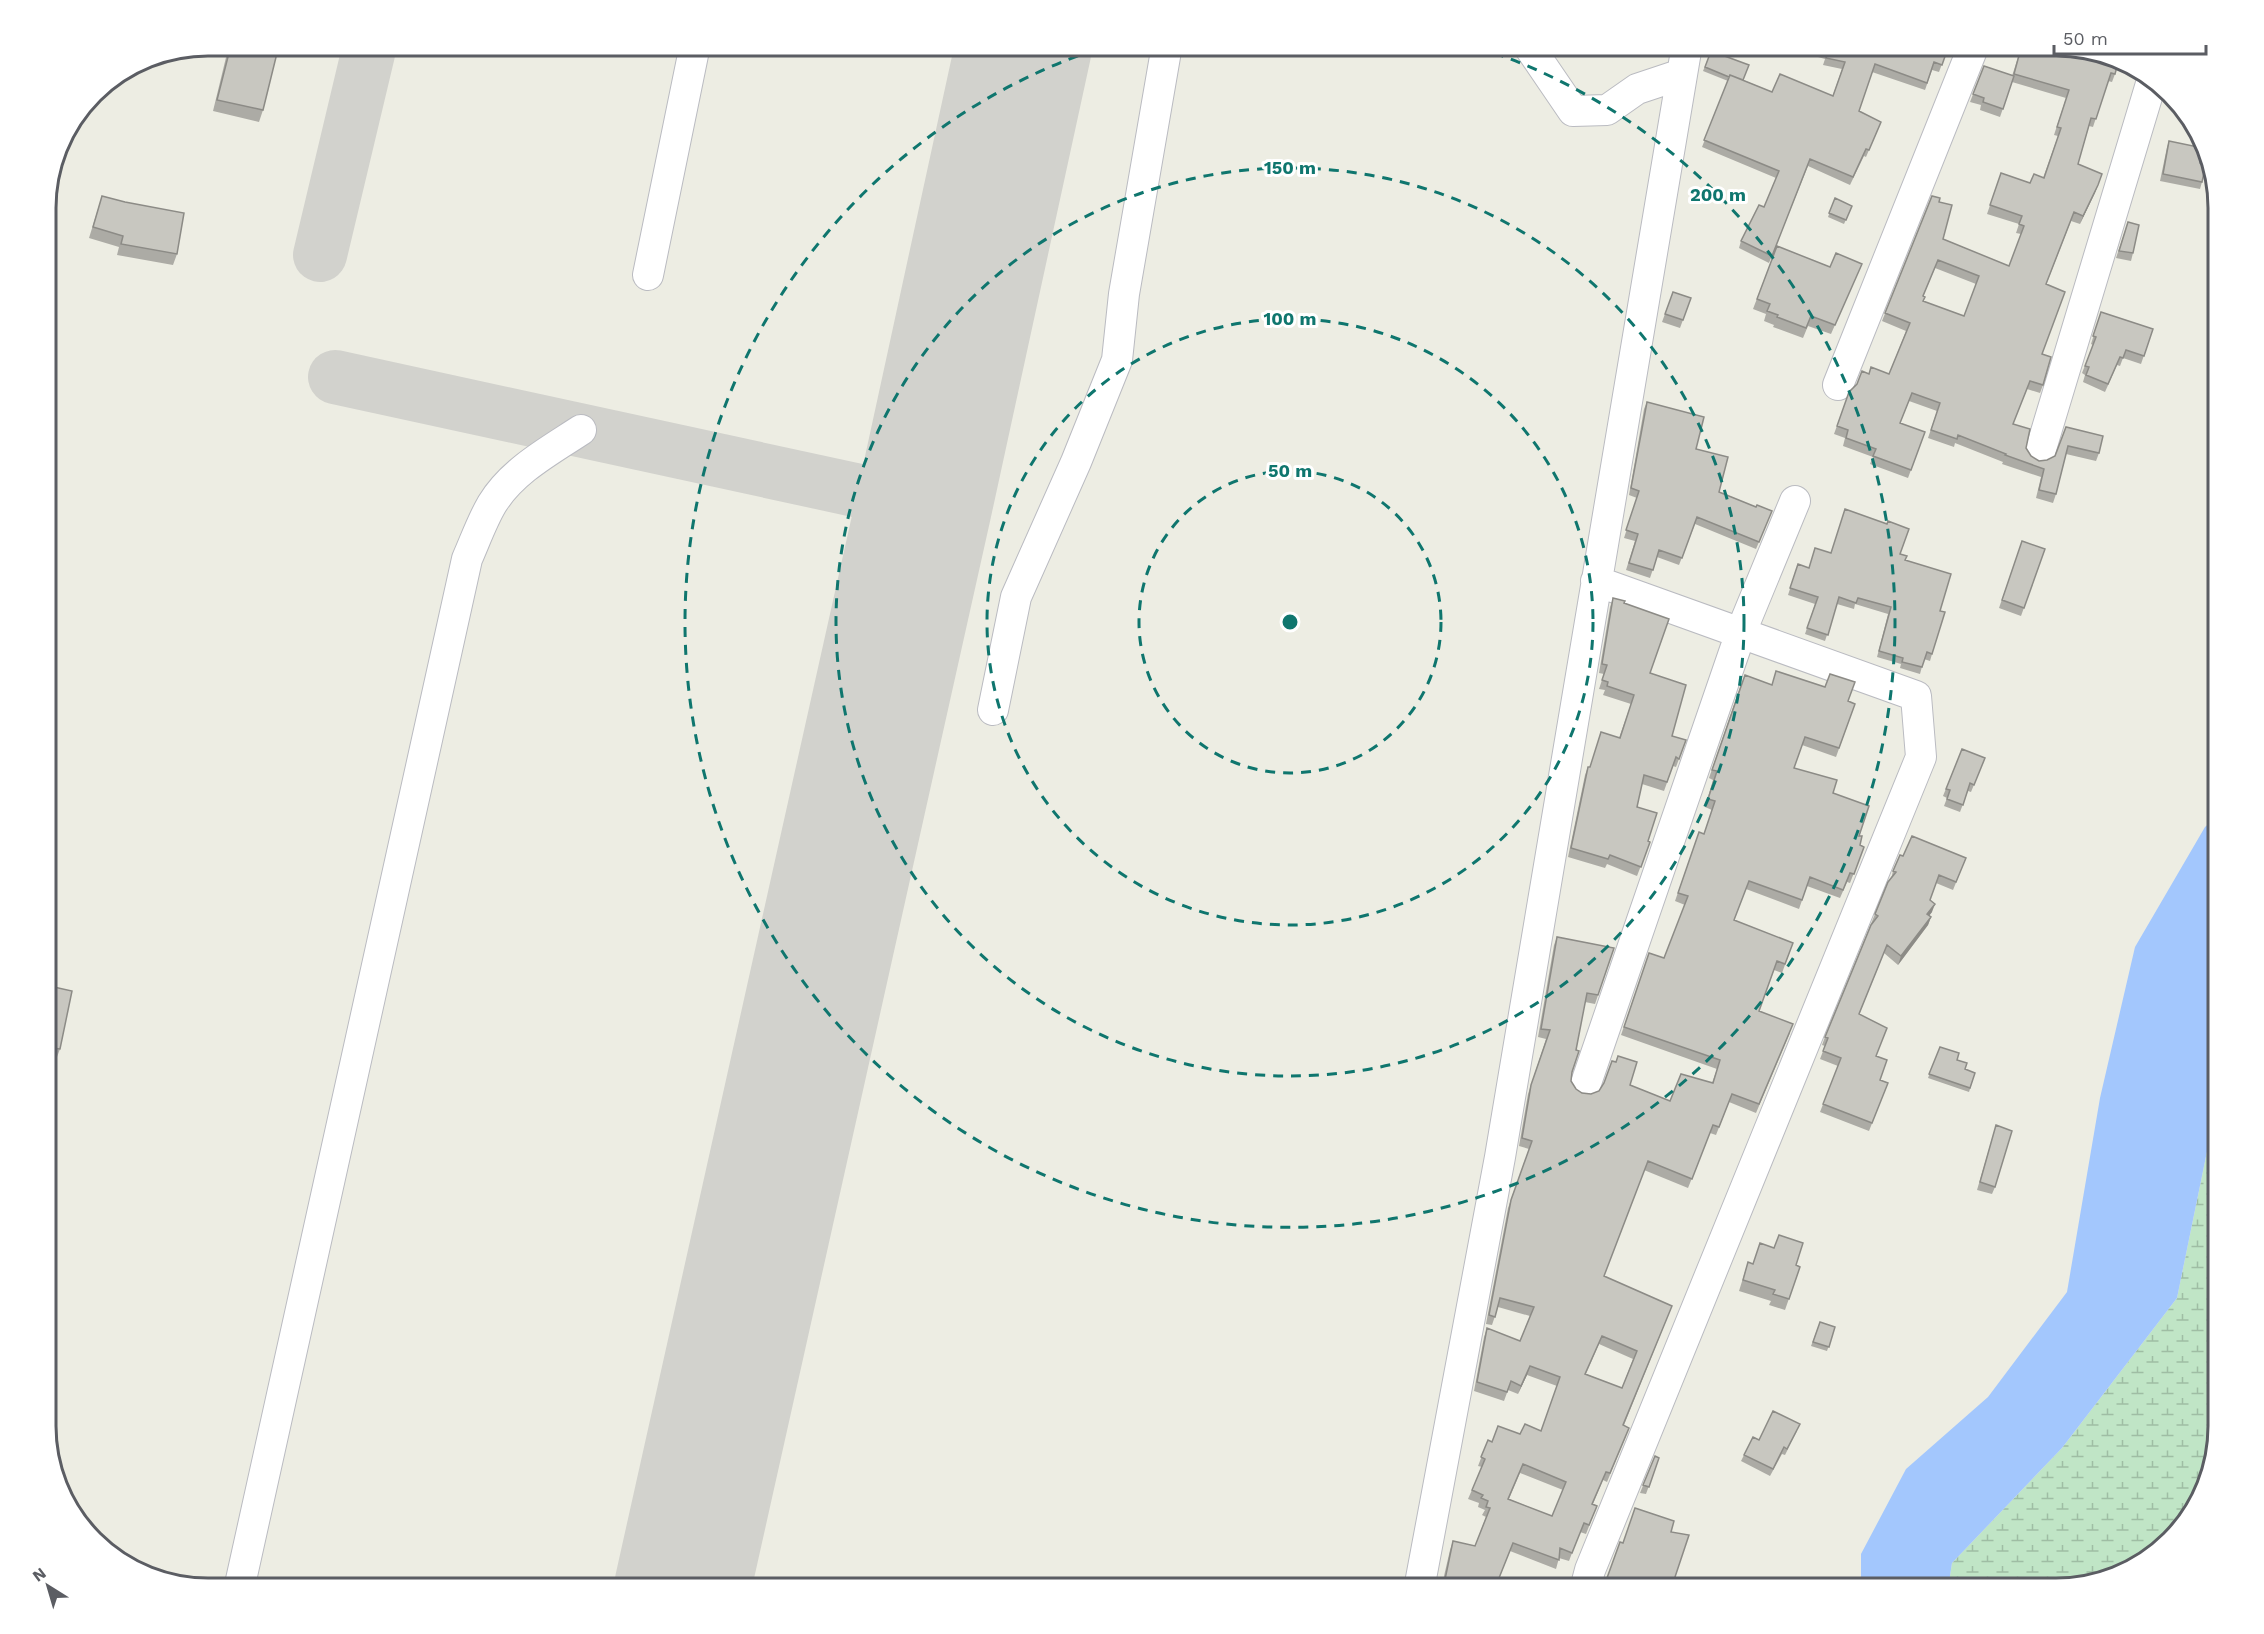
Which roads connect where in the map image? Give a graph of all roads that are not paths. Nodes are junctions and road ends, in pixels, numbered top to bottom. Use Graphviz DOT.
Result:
graph roads {
  1 [pos="693,56"];
  2 [pos="1165,56"];
  3 [pos="1536,56"];
  4 [pos="1970,56"];
  5 [pos="1685,59"];
  6 [pos="2150,88"];
  7 [pos="648,275"];
  8 [pos="1838,385"];
  9 [pos="580,430"];
  10 [pos="2040,452"];
  11 [pos="1795,501"];
  12 [pos="1596,581"];
  13 [pos="1740,632"];
  14 [pos="993,710"];
  15 [pos="1585,1086"];
  16 [pos="241,1578"];
  17 [pos="1421,1578"];
  18 [pos="1588,1578"];
  1 -- 7 [label="street"];
  2 -- 14 [label="street"];
  3 -- 5 [label="street"];
  4 -- 8 [label="street"];
  5 -- 12 [label="street"];
  6 -- 10 [label="street"];
  9 -- 16 [label="street"];
  11 -- 13 [label="street"];
  12 -- 13 [label="street"];
  12 -- 17 [label="street"];
  13 -- 15 [label="street"];
  13 -- 18 [label="street"];
}
